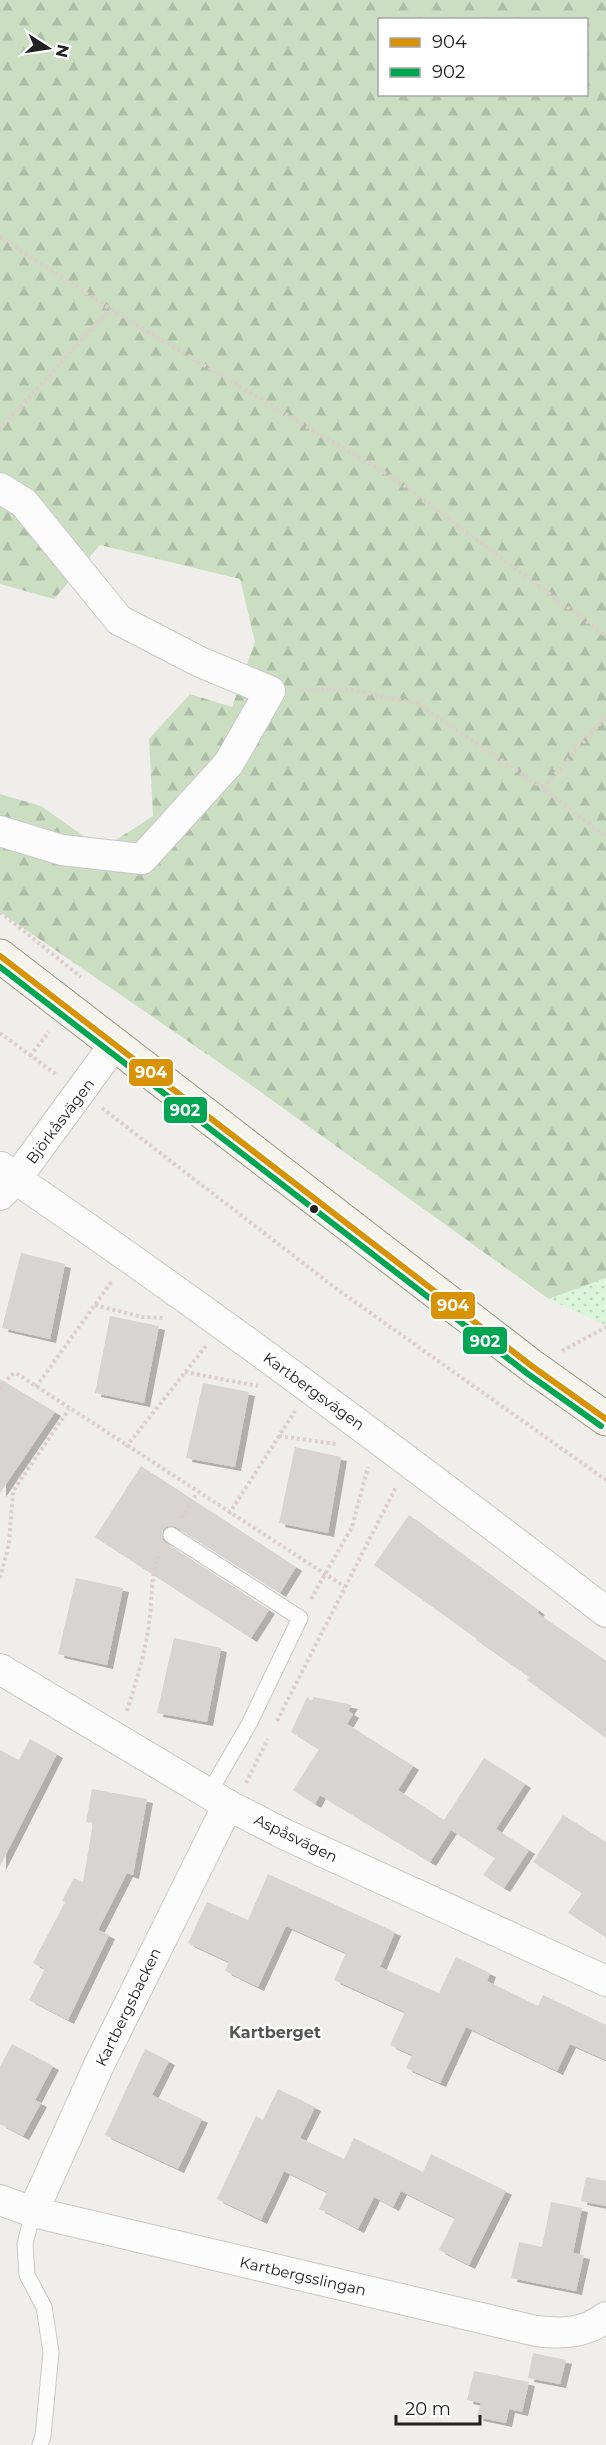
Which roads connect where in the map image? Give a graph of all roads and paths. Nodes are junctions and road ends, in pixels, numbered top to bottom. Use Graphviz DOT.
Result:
graph roads {
  1 [pos="0,237"];
  2 [pos="110,309"];
  3 [pos="0,429"];
  4 [pos="0,488"];
  5 [pos="606,636"];
  6 [pos="270,691"];
  7 [pos="606,717"];
  8 [pos="543,788"];
  9 [pos="0,831"];
  10 [pos="606,837"];
  11 [pos="0,956"];
  12 [pos="0,1033"];
  13 [pos="114,1045"];
  14 [pos="82,1093"];
  15 [pos="5,1180"];
  16 [pos="130,1256"];
  17 [pos="186,1297"];
  18 [pos="94,1305"];
  19 [pos="226,1326"];
  20 [pos="606,1327"];
  21 [pos="280,1366"];
  22 [pos="533,1367"];
  23 [pos="185,1372"];
  24 [pos="36,1387"];
  25 [pos="310,1388"];
  26 [pos="0,1389"];
  27 [pos="69,1409"];
  28 [pos="606,1419"];
  29 [pos="355,1420"];
  30 [pos="279,1436"];
  31 [pos="382,1440"];
  32 [pos="126,1447"];
  33 [pos="409,1461"];
  34 [pos="606,1480"];
  35 [pos="196,1493"];
  36 [pos="229,1514"];
  37 [pos="171,1535"];
  38 [pos="325,1574"];
  39 [pos="0,1578"];
  40 [pos="345,1587"];
  41 [pos="606,1612"];
  42 [pos="300,1618"];
  43 [pos="0,1669"];
  44 [pos="276,1724"];
  45 [pos="271,1734"];
  46 [pos="115,1737"];
  47 [pos="223,1802"];
  48 [pos="606,1981"];
  49 [pos="0,2200"];
  50 [pos="33,2212"];
  51 [pos="606,2317"];
  52 [pos="40,2445"];
  1 -- 2 [label="path"];
  2 -- 3 [label="path"];
  2 -- 5 [label="path"];
  4 -- 6 [label="street"];
  6 -- 8 [label="path"];
  6 -- 9 [label="street"];
  7 -- 8 [label="path"];
  8 -- 10 [label="path"];
  11 -- 13 [label="main road"];
  12 -- 14 [label="path"];
  13 -- 14 [label="street, Björkåsvägen"];
  13 -- 22 [label="main road"];
  14 -- 15 [label="street, Björkåsvägen"];
  14 -- 34 [label="path"];
  15 -- 16 [label="street, Kartbergsvägen"];
  16 -- 17 [label="street, Kartbergsvägen"];
  16 -- 18 [label="path"];
  17 -- 18 [label="path"];
  17 -- 19 [label="street, Kartbergsvägen"];
  18 -- 24 [label="path"];
  19 -- 21 [label="street, Kartbergsvägen"];
  19 -- 23 [label="path"];
  20 -- 22 [label="path"];
  21 -- 23 [label="path"];
  21 -- 25 [label="street, Kartbergsvägen"];
  22 -- 28 [label="main road"];
  23 -- 32 [label="path"];
  24 -- 26 [label="path"];
  24 -- 27 [label="path"];
  25 -- 29 [label="street, Kartbergsvägen"];
  25 -- 30 [label="path"];
  27 -- 32 [label="path"];
  27 -- 39 [label="path"];
  29 -- 30 [label="path"];
  29 -- 31 [label="street, Kartbergsvägen"];
  30 -- 36 [label="path"];
  31 -- 33 [label="street, Kartbergsvägen"];
  31 -- 38 [label="path"];
  32 -- 35 [label="path"];
  33 -- 40 [label="path"];
  33 -- 41 [label="street, Kartbergsvägen"];
  35 -- 36 [label="path"];
  35 -- 37 [label="path"];
  36 -- 38 [label="path"];
  37 -- 42 [label="lane"];
  37 -- 46 [label="path"];
  38 -- 40 [label="path"];
  38 -- 42 [label="path"];
  40 -- 44 [label="path"];
  42 -- 47 [label="lane"];
  43 -- 46 [label="street, Aspåsvägen"];
  45 -- 47 [label="path"];
  46 -- 47 [label="street, Aspåsvägen"];
  47 -- 48 [label="street, Aspåsvägen"];
  47 -- 50 [label="street, Kartbergsbacken"];
  49 -- 50 [label="street, Kartbergsslingan"];
  50 -- 51 [label="street, Kartbergsslingan"];
  50 -- 52 [label="lane"];
}
